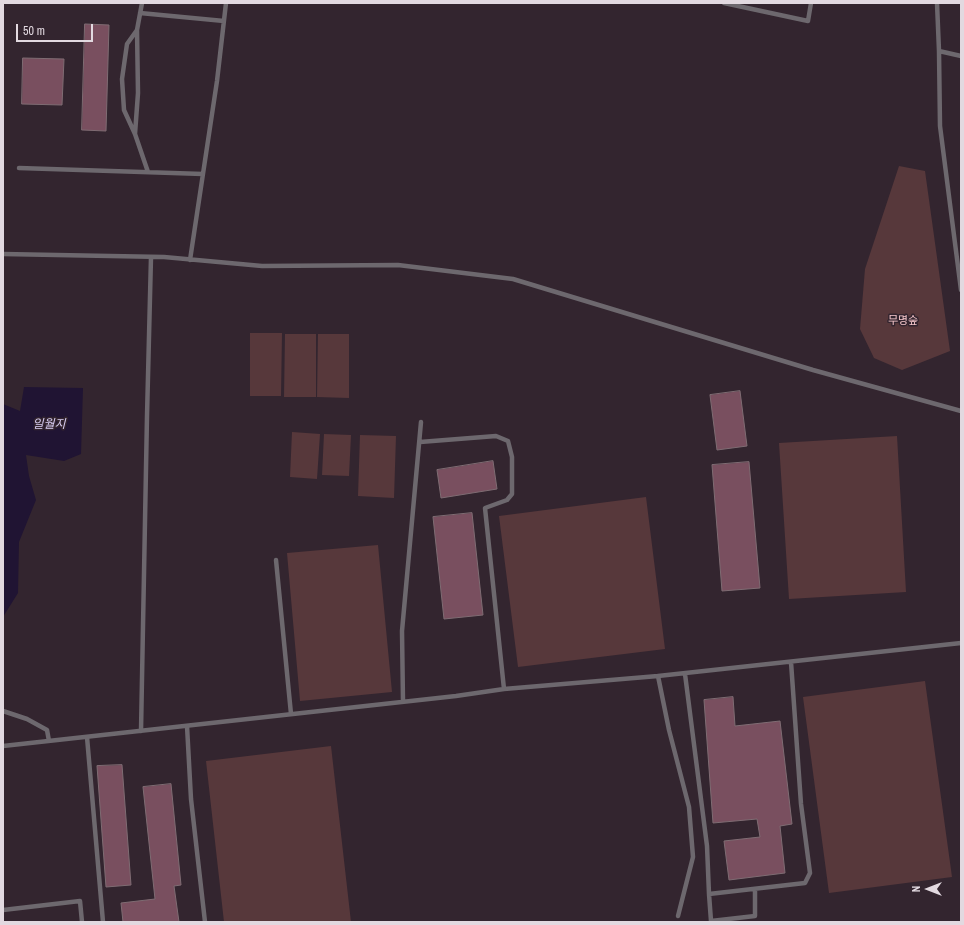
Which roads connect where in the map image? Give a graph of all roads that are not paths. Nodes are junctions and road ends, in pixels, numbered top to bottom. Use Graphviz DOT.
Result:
graph roads {
  1 [pos="142,3"];
  2 [pos="226,3"];
  3 [pos="724,3"];
  4 [pos="811,3"];
  5 [pos="937,3"];
  6 [pos="140,13"];
  7 [pos="224,21"];
  8 [pos="137,30"];
  9 [pos="939,51"];
  10 [pos="961,56"];
  11 [pos="135,134"];
  12 [pos="20,168"];
  13 [pos="148,172"];
  14 [pos="203,174"];
  15 [pos="3,254"];
  16 [pos="151,257"];
  17 [pos="190,260"];
  18 [pos="961,290"];
  19 [pos="961,410"];
  20 [pos="422,422"];
  21 [pos="420,442"];
  22 [pos="276,560"];
  23 [pos="961,643"];
  24 [pos="790,662"];
  25 [pos="685,674"];
  26 [pos="658,676"];
  27 [pos="504,689"];
  28 [pos="403,702"];
  29 [pos="3,710"];
  30 [pos="291,714"];
  31 [pos="186,726"];
  32 [pos="141,731"];
  33 [pos="86,737"];
  34 [pos="49,741"];
  35 [pos="3,746"];
  36 [pos="755,889"];
  37 [pos="709,894"];
  38 [pos="3,910"];
  39 [pos="678,916"];
  40 [pos="82,922"];
  41 [pos="103,922"];
  42 [pos="205,922"];
  1 -- 6 [label="lane"];
  2 -- 7 [label="lane"];
  3 -- 4 [label="lane"];
  5 -- 9 [label="lane"];
  6 -- 7 [label="lane"];
  6 -- 8 [label="lane"];
  7 -- 14 [label="lane"];
  8 -- 11 [label="lane"];
  8 -- 11 [label="lane"];
  9 -- 10 [label="lane"];
  9 -- 18 [label="lane"];
  11 -- 13 [label="lane"];
  12 -- 13 [label="lane"];
  13 -- 14 [label="lane"];
  14 -- 17 [label="lane"];
  15 -- 16 [label="lane"];
  16 -- 17 [label="lane"];
  16 -- 32 [label="lane"];
  17 -- 19 [label="lane"];
  20 -- 21 [label="lane"];
  21 -- 27 [label="lane"];
  21 -- 28 [label="lane"];
  22 -- 30 [label="lane"];
  23 -- 24 [label="lane"];
  24 -- 25 [label="lane"];
  24 -- 36 [label="lane"];
  25 -- 26 [label="lane"];
  25 -- 37 [label="lane"];
  26 -- 27 [label="lane"];
  26 -- 39 [label="lane"];
  27 -- 28 [label="lane"];
  28 -- 30 [label="lane"];
  29 -- 34 [label="lane"];
  30 -- 31 [label="lane"];
  31 -- 32 [label="lane"];
  31 -- 42 [label="lane"];
  32 -- 33 [label="lane"];
  33 -- 34 [label="lane"];
  33 -- 41 [label="lane"];
  34 -- 35 [label="lane"];
  36 -- 37 [label="lane"];
  36 -- 37 [label="lane"];
  38 -- 40 [label="lane"];
}
